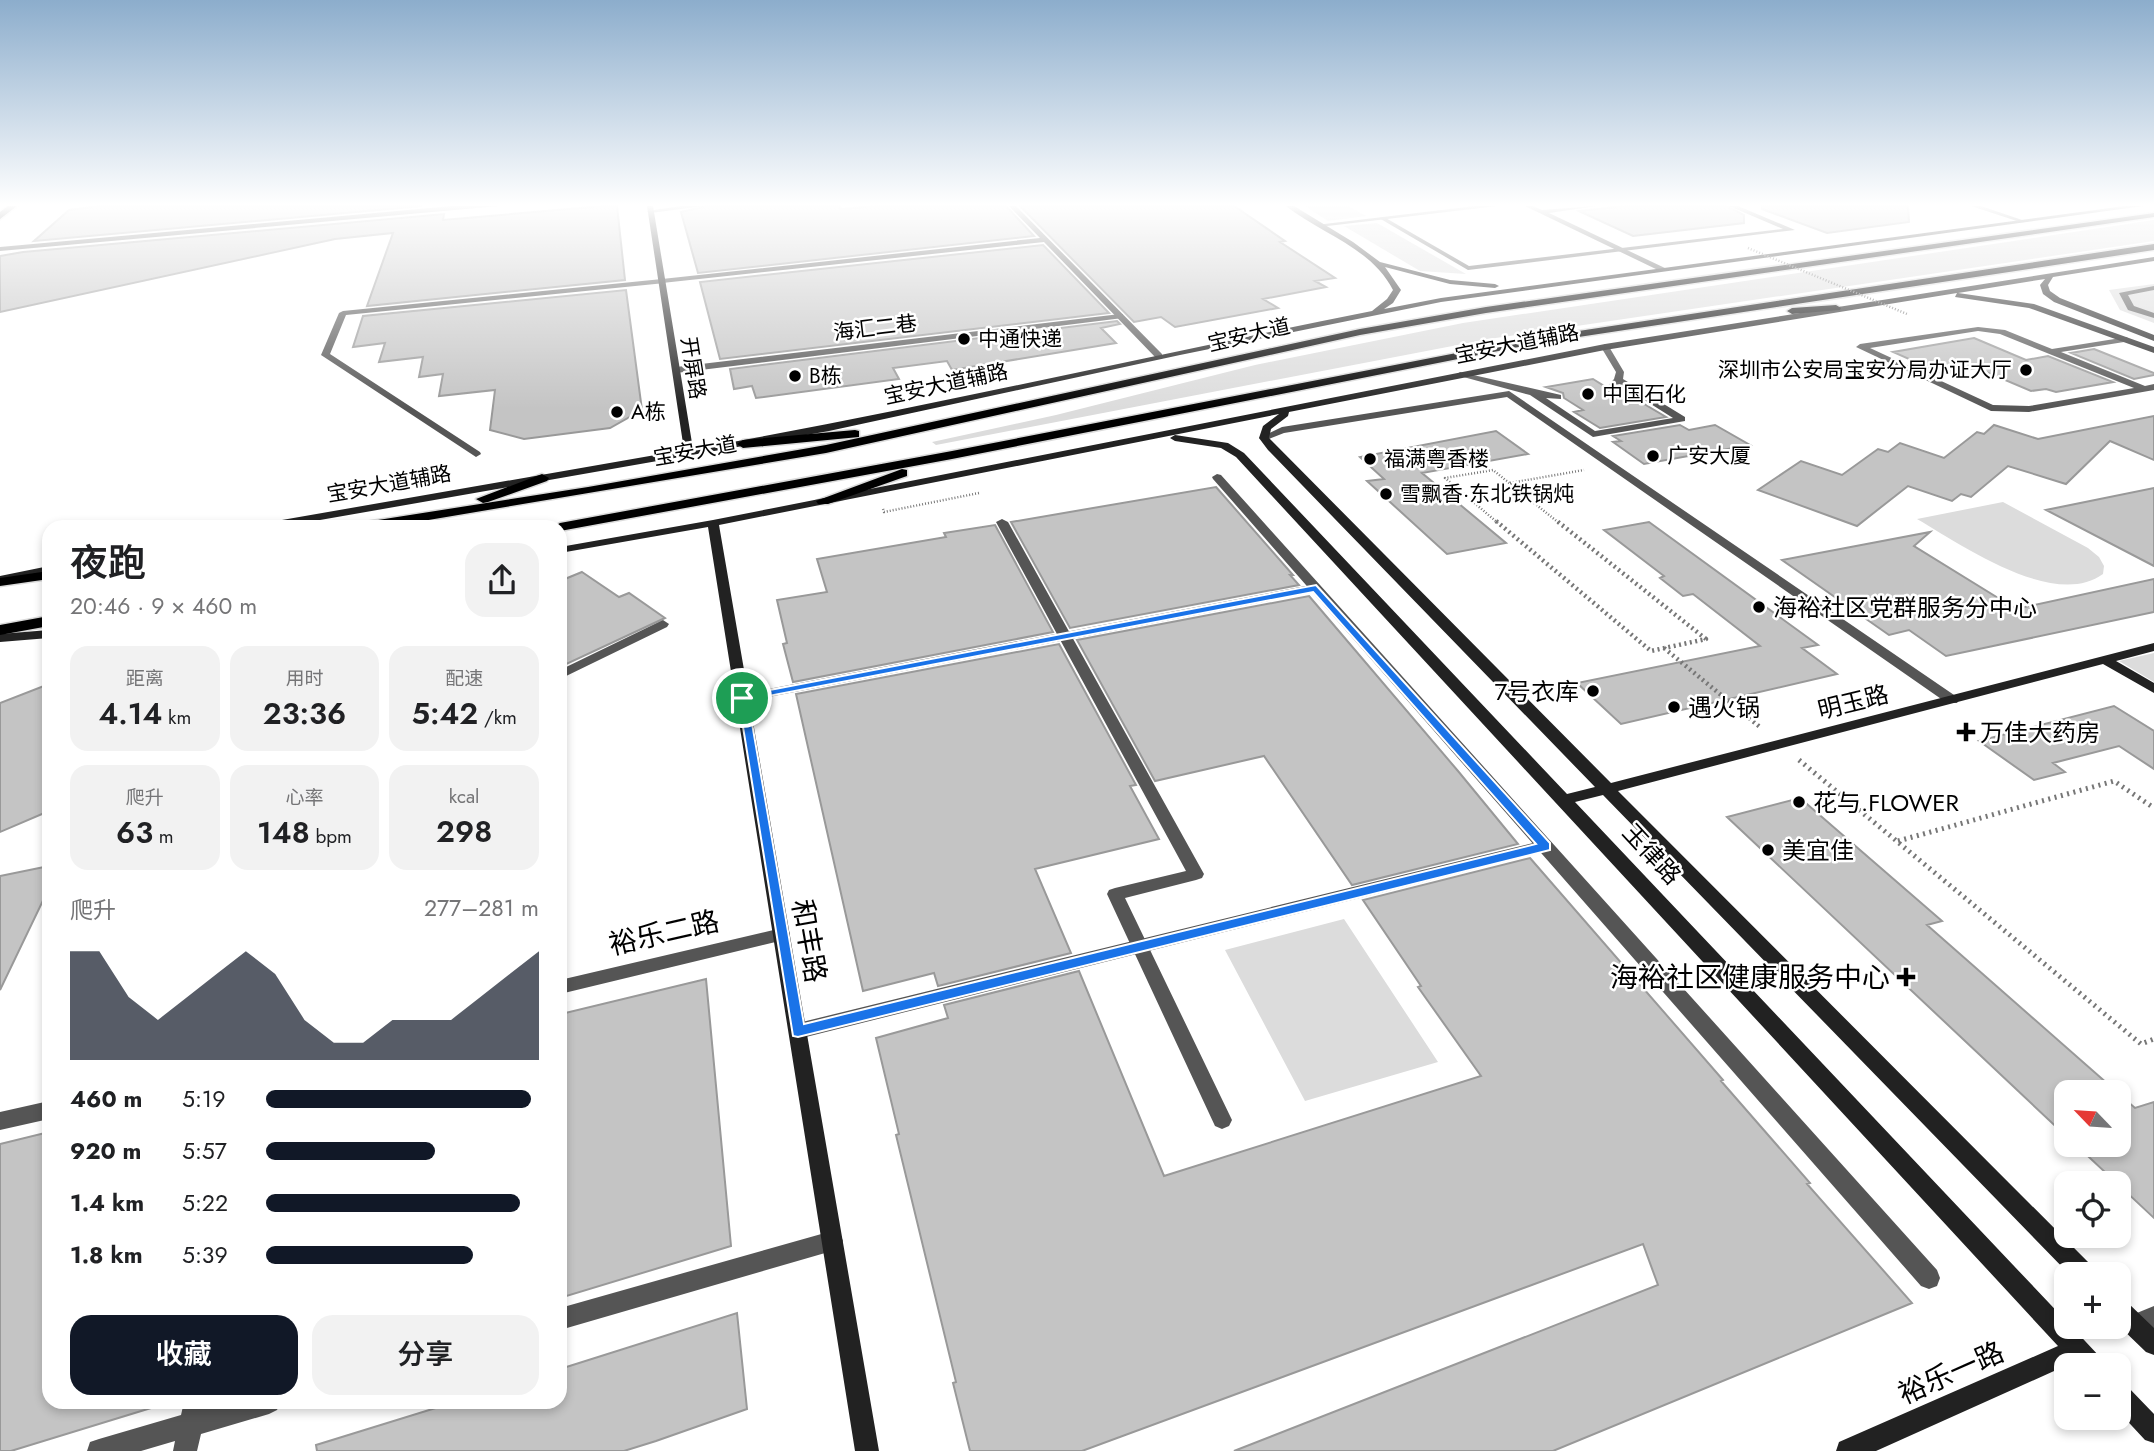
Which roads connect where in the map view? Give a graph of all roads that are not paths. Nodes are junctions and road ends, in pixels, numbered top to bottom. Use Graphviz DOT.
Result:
graph roads {
  1 [pos="661,274"];
  2 [pos="730,274"];
  3 [pos="1078,274"];
  4 [pos="1389,274"];
  5 [pos="1418,274"];
  6 [pos="1629,274"];
  7 [pos="1741,274"];
  8 [pos="1973,274"];
  9 [pos="2052,274"];
  10 [pos="662,281"];
  11 [pos="1532,287"];
  12 [pos="2154,288"];
  13 [pos="1925,294"];
  14 [pos="1836,308"];
  15 [pos="1372,314"];
  16 [pos="1120,316"];
  17 [pos="2154,316"];
  18 [pos="1660,320"];
  19 [pos="2154,338"];
  20 [pos="2124,339"];
  21 [pos="1605,347"];
  22 [pos="2052,351"];
  23 [pos="2154,351"];
  24 [pos="1159,356"];
  25 [pos="676,370"];
  26 [pos="1460,375"];
  27 [pos="2149,388"];
  28 [pos="1533,394"];
  29 [pos="1558,397"];
  30 [pos="1293,409"];
  31 [pos="945,425"];
  32 [pos="1142,438"];
  33 [pos="1264,438"];
  34 [pos="743,444"];
  35 [pos="689,453"];
  36 [pos="476,454"];
  37 [pos="951,455"];
  38 [pos="1217,477"];
  39 [pos="542,478"];
  40 [pos="823,501"];
  41 [pos="445,513"];
  42 [pos="299,520"];
  43 [pos="402,520"];
  44 [pos="1002,522"];
  45 [pos="713,523"];
  46 [pos="567,526"];
  47 [pos="567,549"];
  48 [pos="42,573"];
  49 [pos="0,581"];
  50 [pos="1316,588"];
  51 [pos="42,622"];
  52 [pos="663,624"];
  53 [pos="0,630"];
  54 [pos="42,635"];
  55 [pos="1065,636"];
  56 [pos="0,638"];
  57 [pos="2154,647"];
  58 [pos="2105,660"];
  59 [pos="567,672"];
  60 [pos="2154,689"];
  61 [pos="742,698"];
  62 [pos="1952,700"];
  63 [pos="1609,789"];
  64 [pos="1563,800"];
  65 [pos="1545,846"];
  66 [pos="782,934"];
  67 [pos="1140,946"];
  68 [pos="567,985"];
  69 [pos="798,1031"];
  70 [pos="42,1112"];
  71 [pos="1222,1120"];
  72 [pos="0,1121"];
  73 [pos="832,1241"];
  74 [pos="2072,1262"];
  75 [pos="1929,1278"];
  76 [pos="567,1317"];
  77 [pos="2136,1317"];
  78 [pos="2154,1344"];
  79 [pos="2081,1353"];
  80 [pos="2054,1369"];
  81 [pos="2131,1407"];
  82 [pos="221,1409"];
  83 [pos="194,1413"];
  84 [pos="2154,1431"];
  85 [pos="99,1451"];
  86 [pos="185,1451"];
  87 [pos="867,1451"];
  88 [pos="1848,1451"];
  1 -- 10 [label="main road, 开屏路"];
  2 -- 10 [label="street"];
  3 -- 16 [label="street"];
  4 -- 15 [label="main road"];
  5 -- 11 [label="main road"];
  6 -- 11 [label="main road, 宝安大道辅路"];
  7 -- 31 [label="main road, 宝安大道"];
  8 -- 18 [label="main road"];
  9 -- 13 [label="main road, 宝安大道辅路"];
  9 -- 19 [label="main road"];
  10 -- 25 [label="main road, 开屏路"];
  10 -- 36 [label="street"];
  11 -- 15 [label="main road, 宝安大道辅路"];
  12 -- 17 [label="street"];
  13 -- 14 [label="main road, 宝安大道辅路"];
  13 -- 20 [label="main road"];
  14 -- 18 [label="main road"];
  14 -- 21 [label="main road, 宝安大道辅路"];
  15 -- 24 [label="main road, 宝安大道辅路"];
  16 -- 24 [label="street"];
  16 -- 25 [label="street, 海汇二巷"];
  18 -- 37 [label="main road"];
  20 -- 22 [label="street"];
  20 -- 23 [label="main road"];
  21 -- 26 [label="main road, 宝安大道辅路"];
  21 -- 28 [label="street"];
  22 -- 27 [label="street"];
  22 -- 27 [label="street"];
  24 -- 34 [label="main road, 宝安大道辅路"];
  25 -- 35 [label="main road, 开屏路"];
  26 -- 28 [label="street"];
  26 -- 30 [label="main road, 宝安大道辅路"];
  28 -- 29 [label="street"];
  30 -- 32 [label="main road, 宝安大道辅路"];
  30 -- 33 [label="main road"];
  31 -- 34 [label="main road"];
  31 -- 41 [label="main road, 宝安大道"];
  32 -- 40 [label="main road, 宝安大道辅路"];
  32 -- 64 [label="main road, 玉律路"];
  33 -- 62 [label="street"];
  33 -- 63 [label="main road, 玉律路"];
  34 -- 35 [label="main road, 宝安大道辅路"];
  35 -- 39 [label="main road, 宝安大道辅路"];
  37 -- 40 [label="main road"];
  37 -- 46 [label="main road"];
  38 -- 50 [label="street"];
  39 -- 41 [label="main road"];
  39 -- 42 [label="main road, 宝安大道辅路"];
  40 -- 45 [label="main road, 宝安大道辅路"];
  41 -- 43 [label="main road, 宝安大道"];
  44 -- 55 [label="street"];
  45 -- 47 [label="main road, 宝安大道辅路"];
  45 -- 61 [label="main road, 和丰路"];
  48 -- 49 [label="main road"];
  50 -- 55 [label="street"];
  50 -- 65 [label="street"];
  51 -- 53 [label="main road"];
  52 -- 59 [label="street"];
  54 -- 56 [label="main road"];
  55 -- 61 [label="street"];
  55 -- 67 [label="street"];
  57 -- 58 [label="main road, 明玉路"];
  58 -- 60 [label="main road"];
  58 -- 62 [label="main road, 明玉路"];
  61 -- 66 [label="main road, 和丰路"];
  62 -- 63 [label="main road, 明玉路"];
  63 -- 64 [label="main road, 明玉路"];
  63 -- 74 [label="main road, 玉律路"];
  64 -- 79 [label="main road, 玉律路"];
  65 -- 67 [label="street"];
  65 -- 75 [label="street"];
  66 -- 68 [label="street, 裕乐二路"];
  66 -- 69 [label="main road, 和丰路"];
  67 -- 69 [label="street"];
  67 -- 71 [label="street"];
  69 -- 73 [label="main road, 和丰路"];
  70 -- 72 [label="street"];
  73 -- 76 [label="street"];
  73 -- 87 [label="main road, 和丰路"];
  77 -- 78 [label="main road"];
  80 -- 88 [label="main road, 裕乐一路"];
  81 -- 84 [label="main road"];
  82 -- 83 [label="street"];
  83 -- 85 [label="street"];
  83 -- 86 [label="street"];
}
